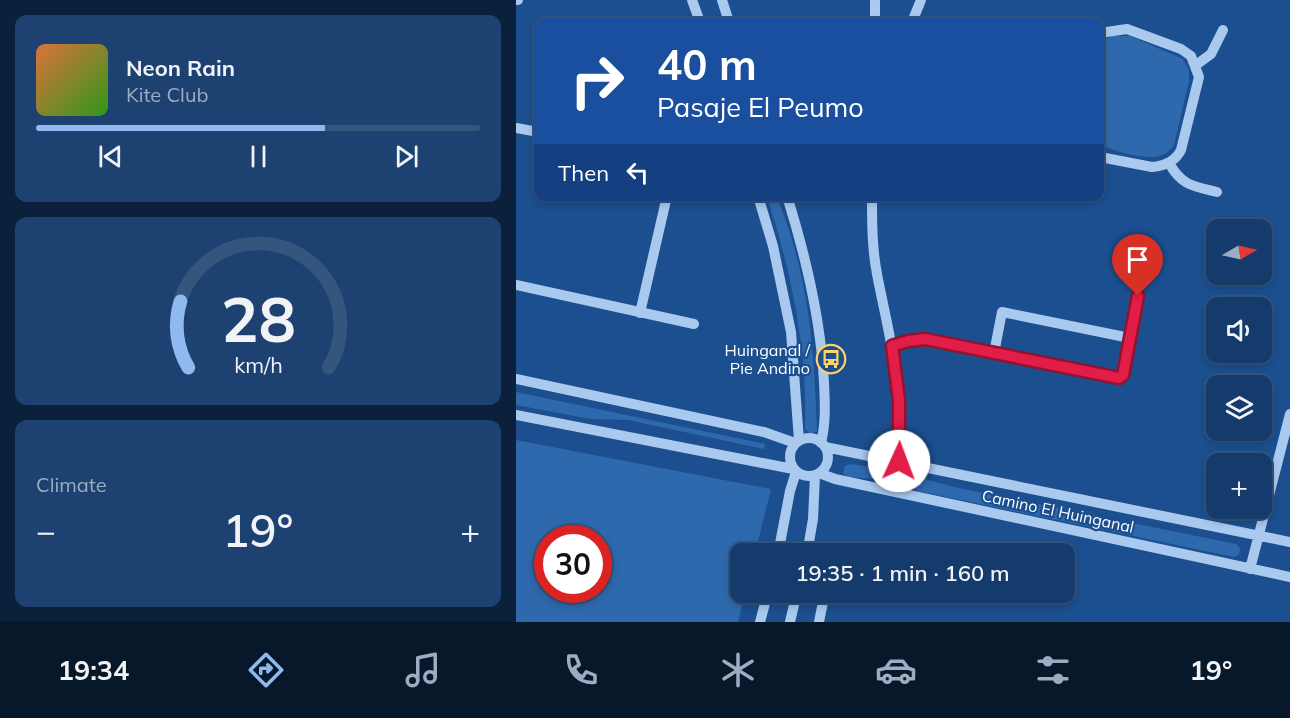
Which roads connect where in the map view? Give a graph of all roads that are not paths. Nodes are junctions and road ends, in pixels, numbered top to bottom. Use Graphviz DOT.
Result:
graph roads {
  1 [pos="692,0"];
  2 [pos="722,0"];
  3 [pos="875,0"];
  4 [pos="921,0"];
  5 [pos="699,18"];
  6 [pos="728,18"];
  7 [pos="875,18"];
  8 [pos="914,18"];
  9 [pos="1223,30"];
  10 [pos="1104,32"];
  11 [pos="1196,65"];
  12 [pos="516,128"];
  13 [pos="534,131"];
  14 [pos="1104,158"];
  15 [pos="1169,163"];
  16 [pos="1217,192"];
  17 [pos="666,201"];
  18 [pos="760,201"];
  19 [pos="788,201"];
  20 [pos="872,201"];
  21 [pos="516,285"];
  22 [pos="1138,296"];
  23 [pos="640,313"];
  24 [pos="694,324"];
  25 [pos="1130,338"];
  26 [pos="892,346"];
  27 [pos="994,353"];
  28 [pos="516,379"];
  29 [pos="1290,414"];
  30 [pos="516,415"];
  31 [pos="797,442"];
  32 [pos="823,445"];
  33 [pos="899,461"];
  34 [pos="795,471"];
  35 [pos="817,475"];
  36 [pos="890,490"];
  37 [pos="1258,535"];
  38 [pos="810,541"];
  39 [pos="1290,542"];
  40 [pos="780,543"];
  41 [pos="1250,569"];
  42 [pos="1290,578"];
  43 [pos="765,603"];
  44 [pos="795,603"];
  45 [pos="823,603"];
  46 [pos="760,622"];
  47 [pos="790,622"];
  48 [pos="819,622"];
  1 -- 5 [label="street"];
  2 -- 6 [label="street"];
  3 -- 7 [label="street"];
  4 -- 8 [label="street"];
  9 -- 11 [label="street"];
  10 -- 11 [label="street"];
  11 -- 15 [label="street"];
  12 -- 13 [label="street"];
  14 -- 15 [label="street"];
  15 -- 16 [label="street"];
  17 -- 23 [label="street"];
  18 -- 31 [label="street"];
  19 -- 32 [label="street"];
  20 -- 26 [label="street"];
  21 -- 23 [label="street"];
  22 -- 25 [label="street"];
  23 -- 24 [label="street"];
  25 -- 27 [label="street"];
  25 -- 27 [label="street"];
  26 -- 27 [label="street"];
  26 -- 33 [label="street"];
  28 -- 31 [label="street"];
  29 -- 37 [label="street"];
  30 -- 34 [label="street"];
  31 -- 32 [label="street"];
  31 -- 34 [label="street"];
  32 -- 33 [label="street, Camino El Huinganal"];
  32 -- 35 [label="street"];
  33 -- 36 [label="street"];
  33 -- 37 [label="street, Camino El Huinganal"];
  34 -- 35 [label="street"];
  34 -- 40 [label="street"];
  35 -- 36 [label="street, Camino El Huinganal"];
  35 -- 38 [label="street"];
  36 -- 41 [label="street, Camino El Huinganal"];
  37 -- 39 [label="street, Camino El Huinganal"];
  37 -- 41 [label="street"];
  41 -- 42 [label="street, Camino El Huinganal"];
  43 -- 46 [label="street"];
  44 -- 47 [label="street"];
  45 -- 48 [label="street"];
}
